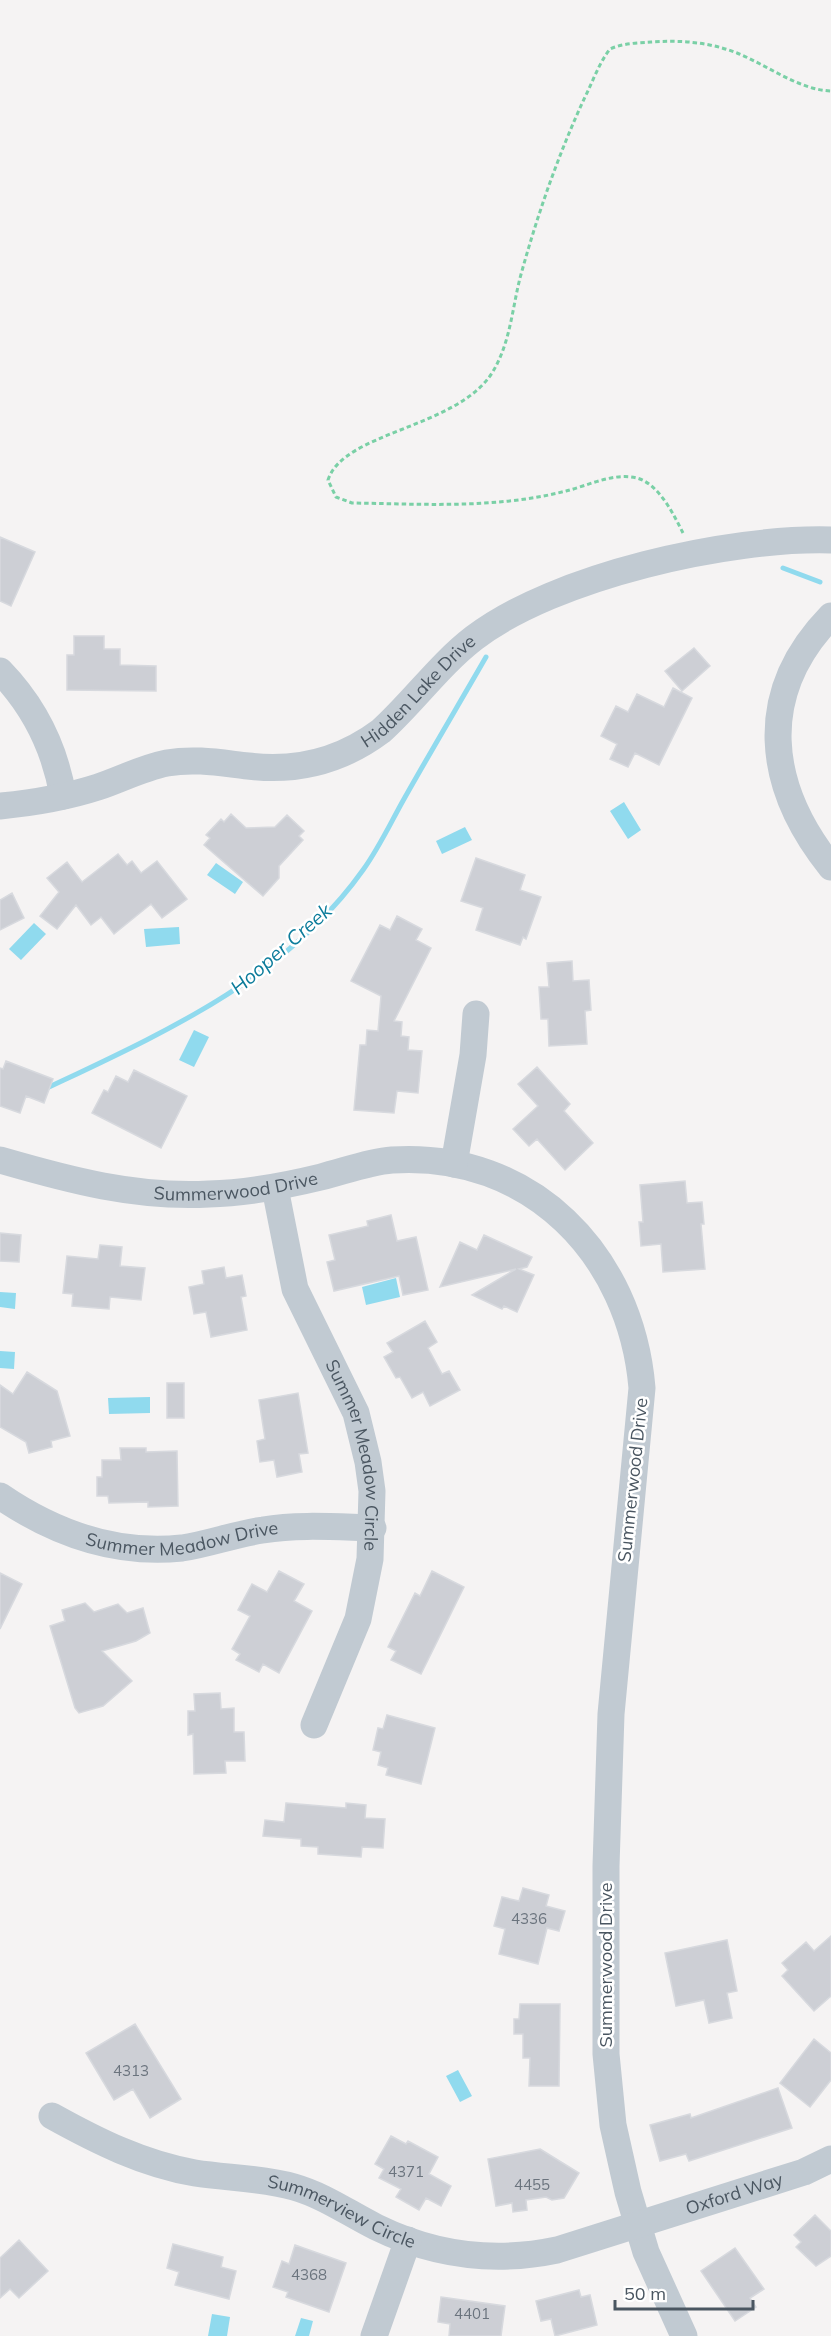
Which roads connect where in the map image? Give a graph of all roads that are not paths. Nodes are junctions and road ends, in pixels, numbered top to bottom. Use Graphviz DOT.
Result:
graph roads {
  1 [pos="831,540"];
  2 [pos="831,616"];
  3 [pos="0,671"];
  4 [pos="63,796"];
  5 [pos="0,806"];
  6 [pos="831,867"];
  7 [pos="476,1014"];
  8 [pos="0,1160"];
  9 [pos="454,1164"];
  10 [pos="274,1188"];
  11 [pos="0,1496"];
  12 [pos="373,1528"];
  13 [pos="314,1725"];
  14 [pos="52,2116"];
  15 [pos="831,2159"];
  16 [pos="638,2225"];
  17 [pos="408,2240"];
  18 [pos="374,2336"];
  19 [pos="684,2336"];
  1 -- 4 [label="street, Hidden Lake Drive"];
  2 -- 6 [label="street"];
  3 -- 4 [label="street"];
  4 -- 5 [label="street, Hidden Lake Drive"];
  7 -- 9 [label="street"];
  8 -- 10 [label="street, Summerwood Drive"];
  9 -- 10 [label="street, Summerwood Drive"];
  9 -- 16 [label="street, Summerwood Drive"];
  10 -- 12 [label="street, Summer Meadow Circle"];
  11 -- 12 [label="street, Summer Meadow Drive"];
  12 -- 13 [label="street, Summer Meadow Circle"];
  14 -- 17 [label="street, Summerview Circle"];
  15 -- 16 [label="street, Oxford Way"];
  16 -- 17 [label="street, Summerview Circle"];
  16 -- 19 [label="street, Summerwood Drive"];
  17 -- 18 [label="street"];
}
